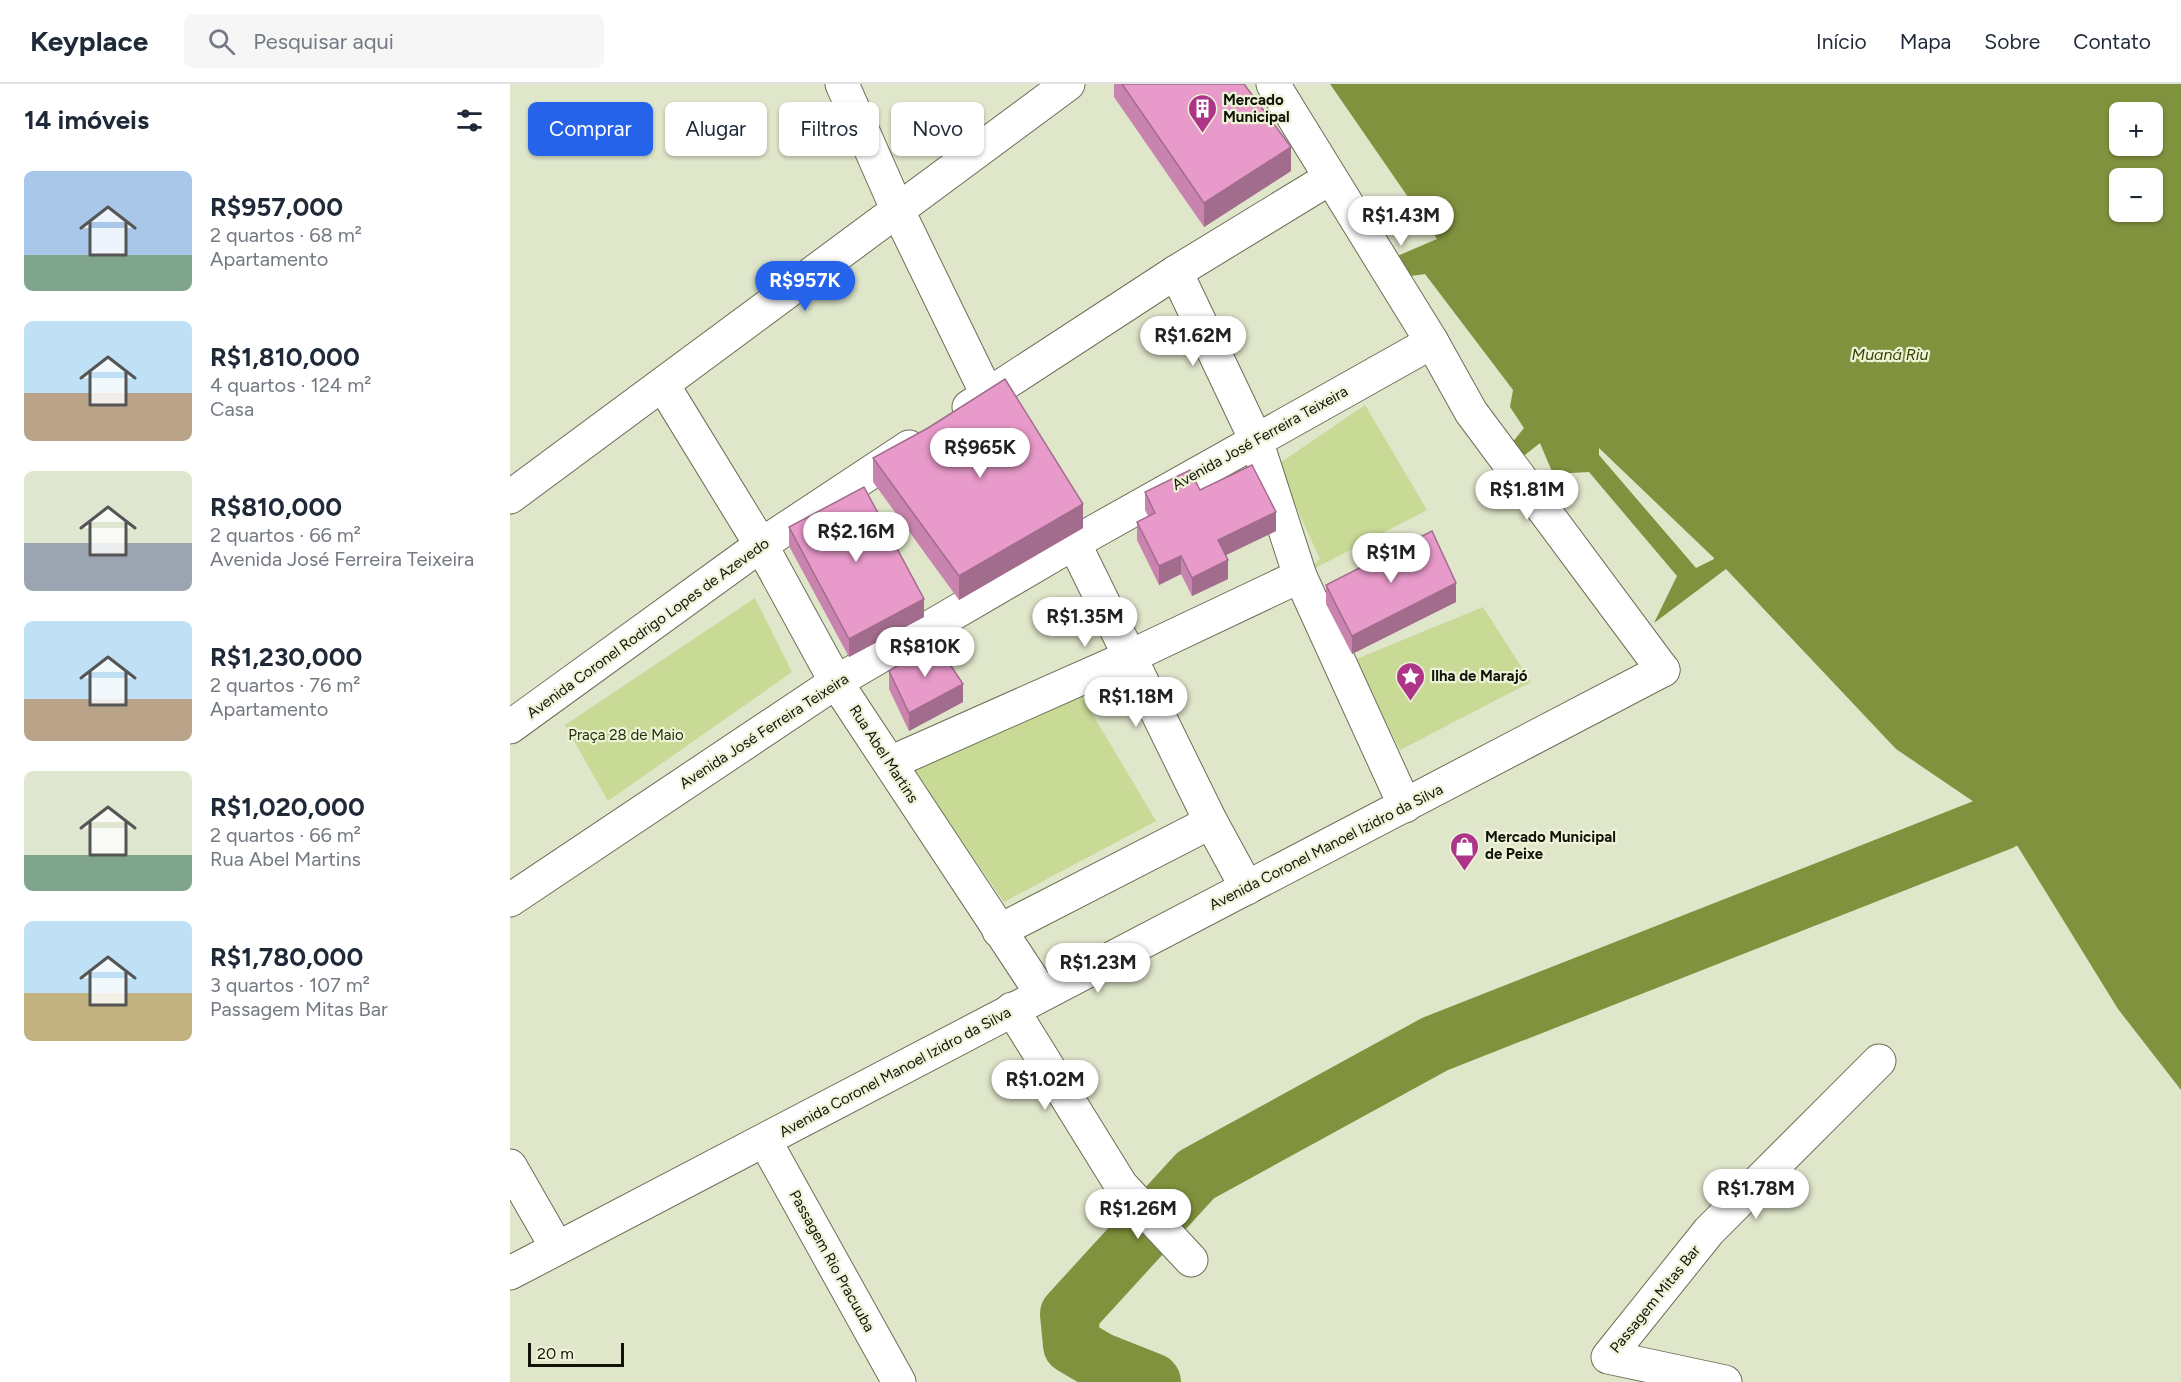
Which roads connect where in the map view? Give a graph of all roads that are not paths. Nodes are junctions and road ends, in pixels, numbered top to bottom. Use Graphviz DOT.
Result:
graph roads {
  1 [pos="842,84"];
  2 [pos="1068,84"];
  3 [pos="1273,84"];
  4 [pos="1330,178"];
  5 [pos="898,211"];
  6 [pos="1176,272"];
  7 [pos="1432,342"];
  8 [pos="663,385"];
  9 [pos="987,394"];
  10 [pos="1256,440"];
  11 [pos="510,497"];
  12 [pos="1074,543"];
  13 [pos="761,545"];
  14 [pos="1300,576"];
  15 [pos="1129,657"];
  16 [pos="836,682"];
  17 [pos="510,727"];
  18 [pos="890,763"];
  19 [pos="1405,806"];
  20 [pos="1211,822"];
  21 [pos="1246,888"];
  22 [pos="510,900"];
  23 [pos="999,931"];
  24 [pos="1042,994"];
  25 [pos="1012,1010"];
  26 [pos="1879,1061"];
  27 [pos="765,1141"];
  28 [pos="510,1166"];
  29 [pos="557,1248"];
  30 [pos="1191,1260"];
  31 [pos="510,1273"];
  32 [pos="899,1382"];
  33 [pos="1725,1382"];
  1 -- 5 [label="street"];
  2 -- 5 [label="street"];
  3 -- 4 [label="street"];
  4 -- 6 [label="street, Avenida Coronel Rodrigo Lopes de Azevedo"];
  4 -- 7 [label="street"];
  5 -- 8 [label="street"];
  5 -- 9 [label="street"];
  6 -- 9 [label="street, Avenida Coronel Rodrigo Lopes de Azevedo"];
  6 -- 10 [label="street"];
  7 -- 10 [label="street, Avenida José Ferreira Teixeira"];
  7 -- 19 [label="street, Avenida Coronel Manoel Izidro da Silva"];
  8 -- 11 [label="street"];
  8 -- 13 [label="street, Rua Abel Martins"];
  9 -- 13 [label="street, Avenida Coronel Rodrigo Lopes de Azevedo"];
  10 -- 12 [label="street, Avenida José Ferreira Teixeira"];
  10 -- 14 [label="street"];
  12 -- 15 [label="street"];
  12 -- 16 [label="street, Avenida José Ferreira Teixeira"];
  13 -- 16 [label="street, Rua Abel Martins"];
  13 -- 17 [label="street, Avenida Coronel Rodrigo Lopes de Azevedo"];
  14 -- 15 [label="street"];
  14 -- 19 [label="street"];
  15 -- 18 [label="street"];
  15 -- 20 [label="street"];
  16 -- 18 [label="street, Rua Abel Martins"];
  16 -- 22 [label="street, Avenida José Ferreira Teixeira"];
  18 -- 23 [label="street, Rua Abel Martins"];
  19 -- 21 [label="street, Avenida Coronel Manoel Izidro da Silva"];
  20 -- 21 [label="street"];
  20 -- 23 [label="street"];
  21 -- 24 [label="street, Avenida Coronel Manoel Izidro da Silva"];
  23 -- 24 [label="street, Rua Abel Martins"];
  24 -- 25 [label="street, Avenida Coronel Manoel Izidro da Silva"];
  25 -- 27 [label="street, Avenida Coronel Manoel Izidro da Silva"];
  25 -- 30 [label="street"];
  26 -- 33 [label="street, Passagem Mitas Bar"];
  27 -- 29 [label="street, Avenida Coronel Manoel Izidro da Silva"];
  27 -- 32 [label="street, Passagem Rio Pracuuba"];
  28 -- 29 [label="street"];
  29 -- 31 [label="street, Avenida Coronel Manoel Izidro da Silva"];
}
